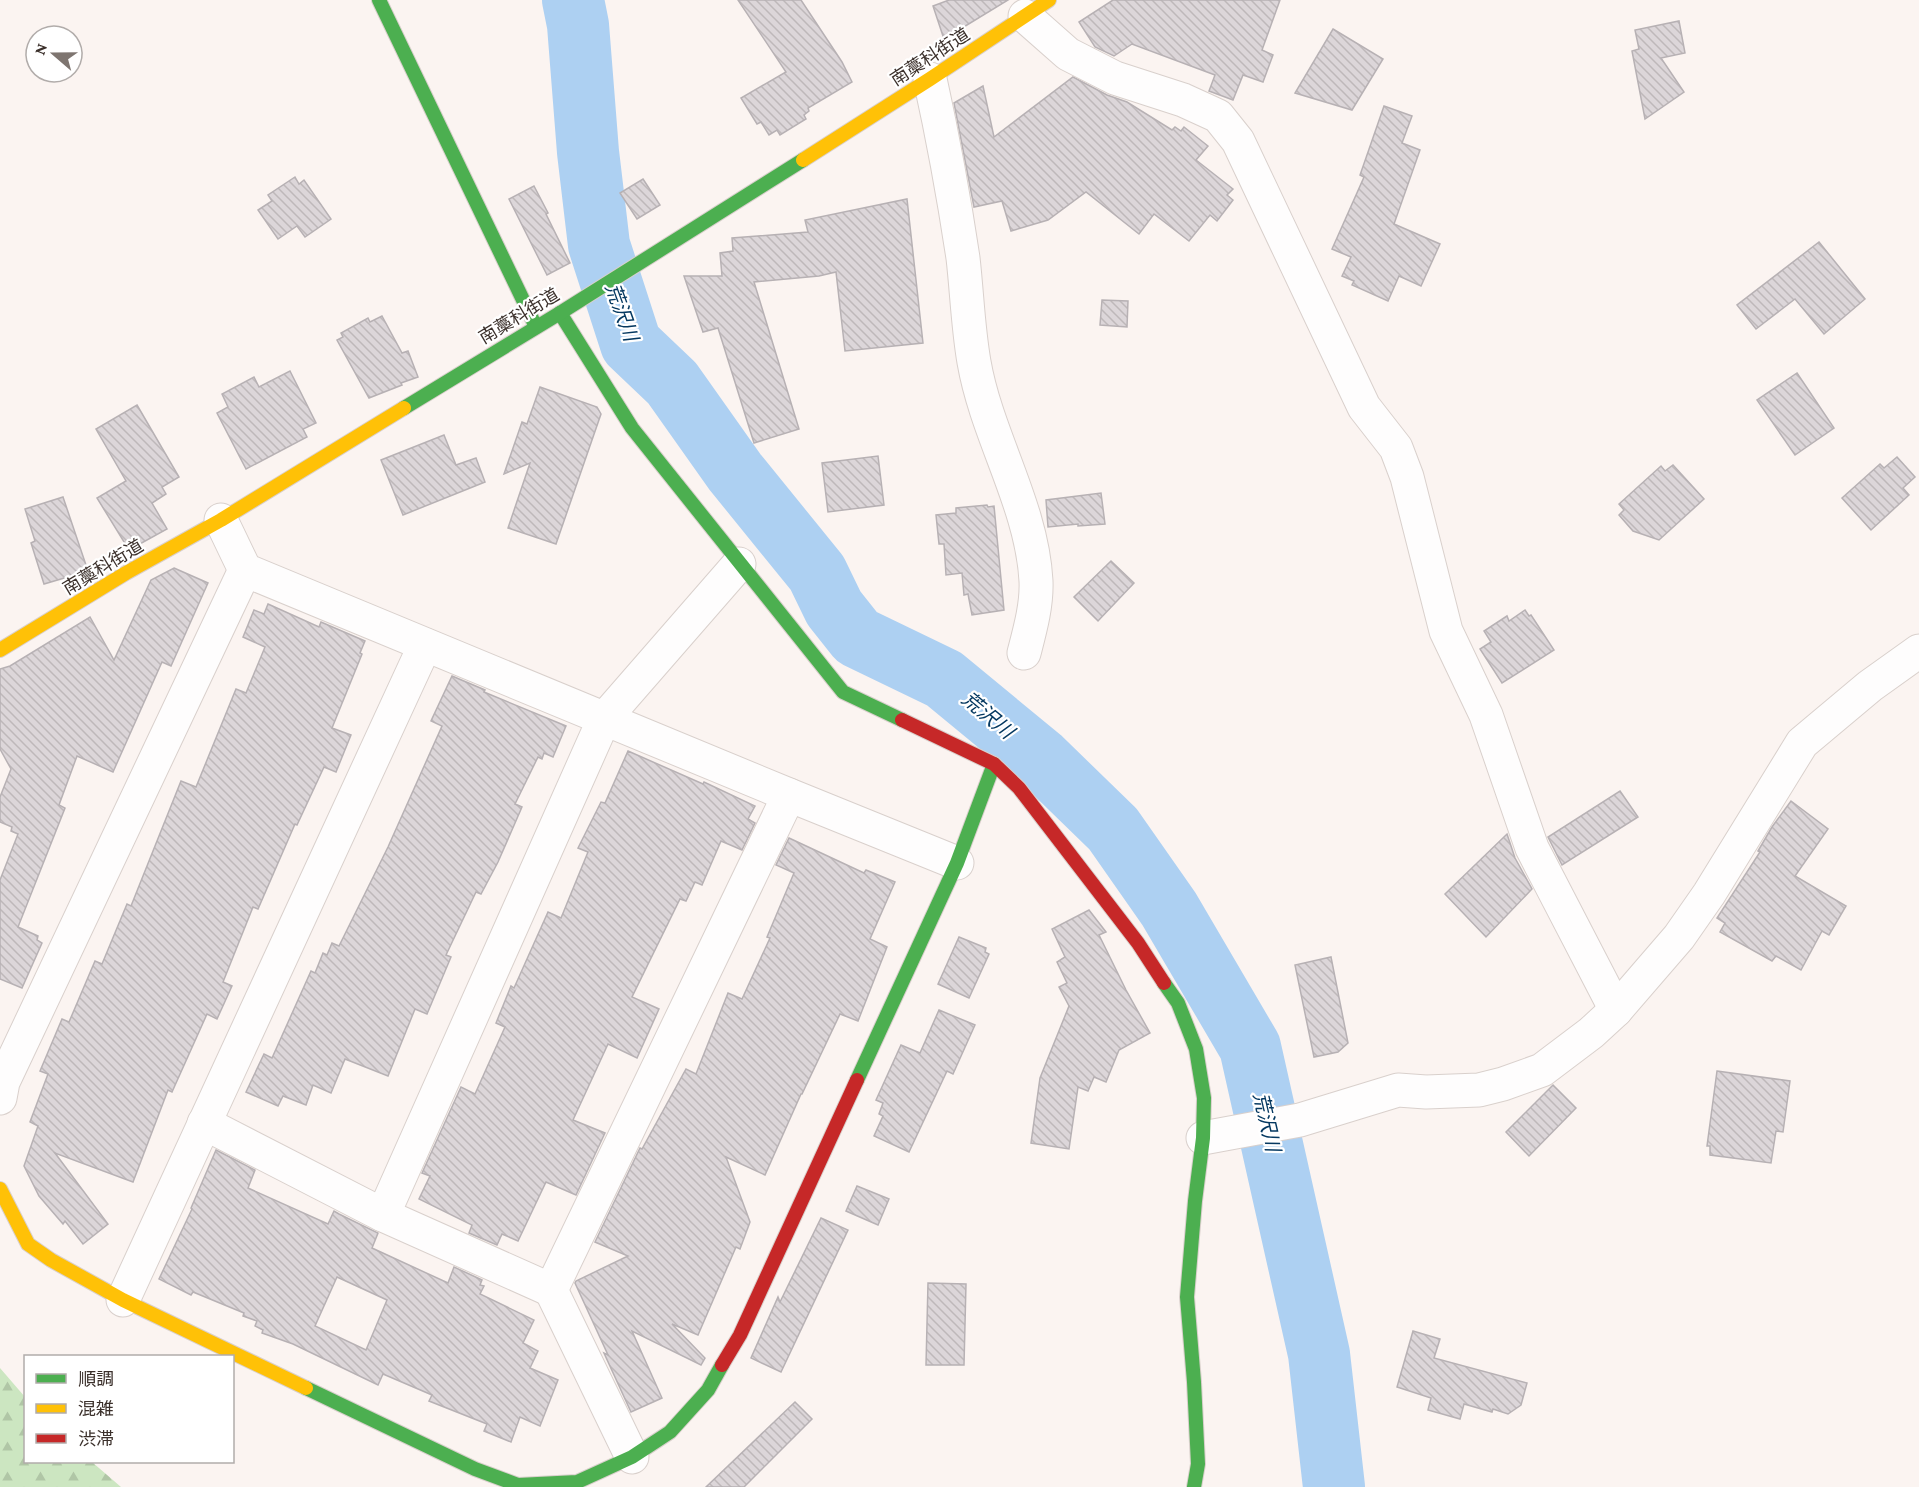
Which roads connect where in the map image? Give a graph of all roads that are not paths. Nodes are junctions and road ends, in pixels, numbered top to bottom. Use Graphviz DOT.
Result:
graph roads {
  1 [pos="379,0"];
  2 [pos="1037,8"];
  3 [pos="930,79"];
  4 [pos="560,313"];
  5 [pos="536,327"];
  6 [pos="221,520"];
  7 [pos="739,564"];
  8 [pos="245,570"];
  9 [pos="425,645"];
  10 [pos="0,650"];
  11 [pos="1919,651"];
  12 [pos="1024,653"];
  13 [pos="604,719"];
  14 [pos="994,764"];
  15 [pos="789,795"];
  16 [pos="957,863"];
  17 [pos="1616,1010"];
  18 [pos="0,1098"];
  19 [pos="204,1123"];
  20 [pos="1213,1136"];
  21 [pos="0,1189"];
  22 [pos="383,1215"];
  23 [pos="551,1290"];
  24 [pos="123,1300"];
  25 [pos="632,1457"];
  26 [pos="1194,1487"];
  1 -- 5 [label="street"];
  2 -- 3 [label="street, 南藁科街道"];
  2 -- 17 [label="street"];
  3 -- 4 [label="street, 南藁科街道"];
  3 -- 12 [label="street"];
  4 -- 5 [label="street, 南藁科街道"];
  4 -- 7 [label="street"];
  5 -- 6 [label="street, 南藁科街道"];
  6 -- 8 [label="street"];
  6 -- 10 [label="street, 南藁科街道"];
  7 -- 13 [label="street"];
  7 -- 14 [label="street"];
  8 -- 9 [label="street"];
  8 -- 18 [label="street"];
  9 -- 13 [label="street"];
  9 -- 19 [label="street"];
  11 -- 17 [label="street"];
  13 -- 15 [label="street"];
  13 -- 22 [label="street"];
  14 -- 16 [label="street"];
  14 -- 20 [label="street"];
  15 -- 16 [label="street"];
  15 -- 23 [label="street"];
  16 -- 25 [label="street"];
  17 -- 20 [label="street"];
  19 -- 22 [label="street"];
  19 -- 24 [label="street"];
  20 -- 26 [label="street"];
  21 -- 24 [label="street"];
  22 -- 23 [label="street"];
  23 -- 25 [label="street"];
  24 -- 25 [label="street"];
}
